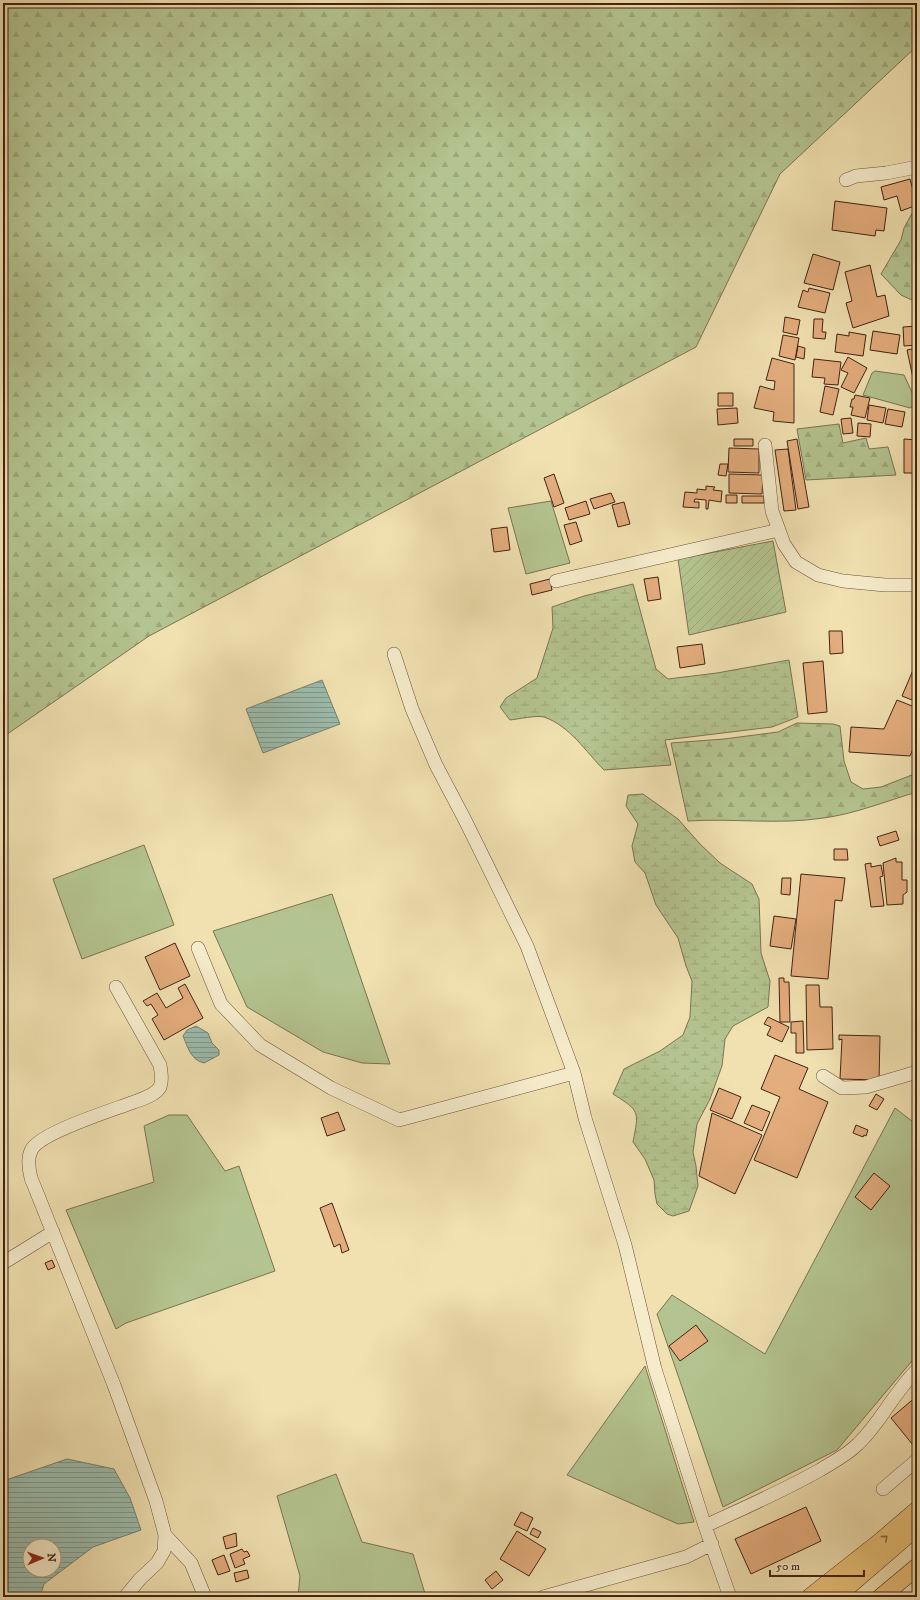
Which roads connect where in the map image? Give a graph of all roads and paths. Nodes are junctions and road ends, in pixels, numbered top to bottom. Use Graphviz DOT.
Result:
graph roads {
  1 [pos="917,167"];
  2 [pos="846,180"];
  3 [pos="765,445"];
  4 [pos="779,530"];
  5 [pos="556,581"];
  6 [pos="917,585"];
  7 [pos="394,654"];
  8 [pos="198,948"];
  9 [pos="116,987"];
  10 [pos="917,1072"];
  11 [pos="574,1073"];
  12 [pos="822,1076"];
  13 [pos="53,1232"];
  14 [pos="3,1263"];
  15 [pos="917,1370"];
  16 [pos="917,1460"];
  17 [pos="883,1489"];
  18 [pos="917,1510"];
  19 [pos="705,1526"];
  20 [pos="917,1527"];
  21 [pos="165,1536"];
  22 [pos="712,1544"];
  23 [pos="917,1567"];
  24 [pos="125,1597"];
  25 [pos="205,1597"];
  26 [pos="543,1597"];
  27 [pos="730,1597"];
  28 [pos="810,1597"];
  29 [pos="836,1597"];
  30 [pos="881,1597"];
  1 -- 2 [label="street"];
  3 -- 4 [label="street"];
  4 -- 5 [label="street"];
  4 -- 6 [label="street"];
  7 -- 11 [label="street"];
  8 -- 11 [label="street"];
  9 -- 13 [label="street"];
  10 -- 12 [label="street"];
  11 -- 19 [label="street"];
  13 -- 14 [label="street"];
  13 -- 21 [label="street"];
  15 -- 19 [label="street"];
  16 -- 17 [label="street"];
  28 -- 18 [label="main road, one-way"];
  19 -- 22 [label="street"];
  20 -- 29 [label="main road"];
  21 -- 24 [label="street"];
  21 -- 25 [label="street"];
  22 -- 26 [label="street"];
  22 -- 27 [label="street"];
  23 -- 30 [label="main road"];
}
